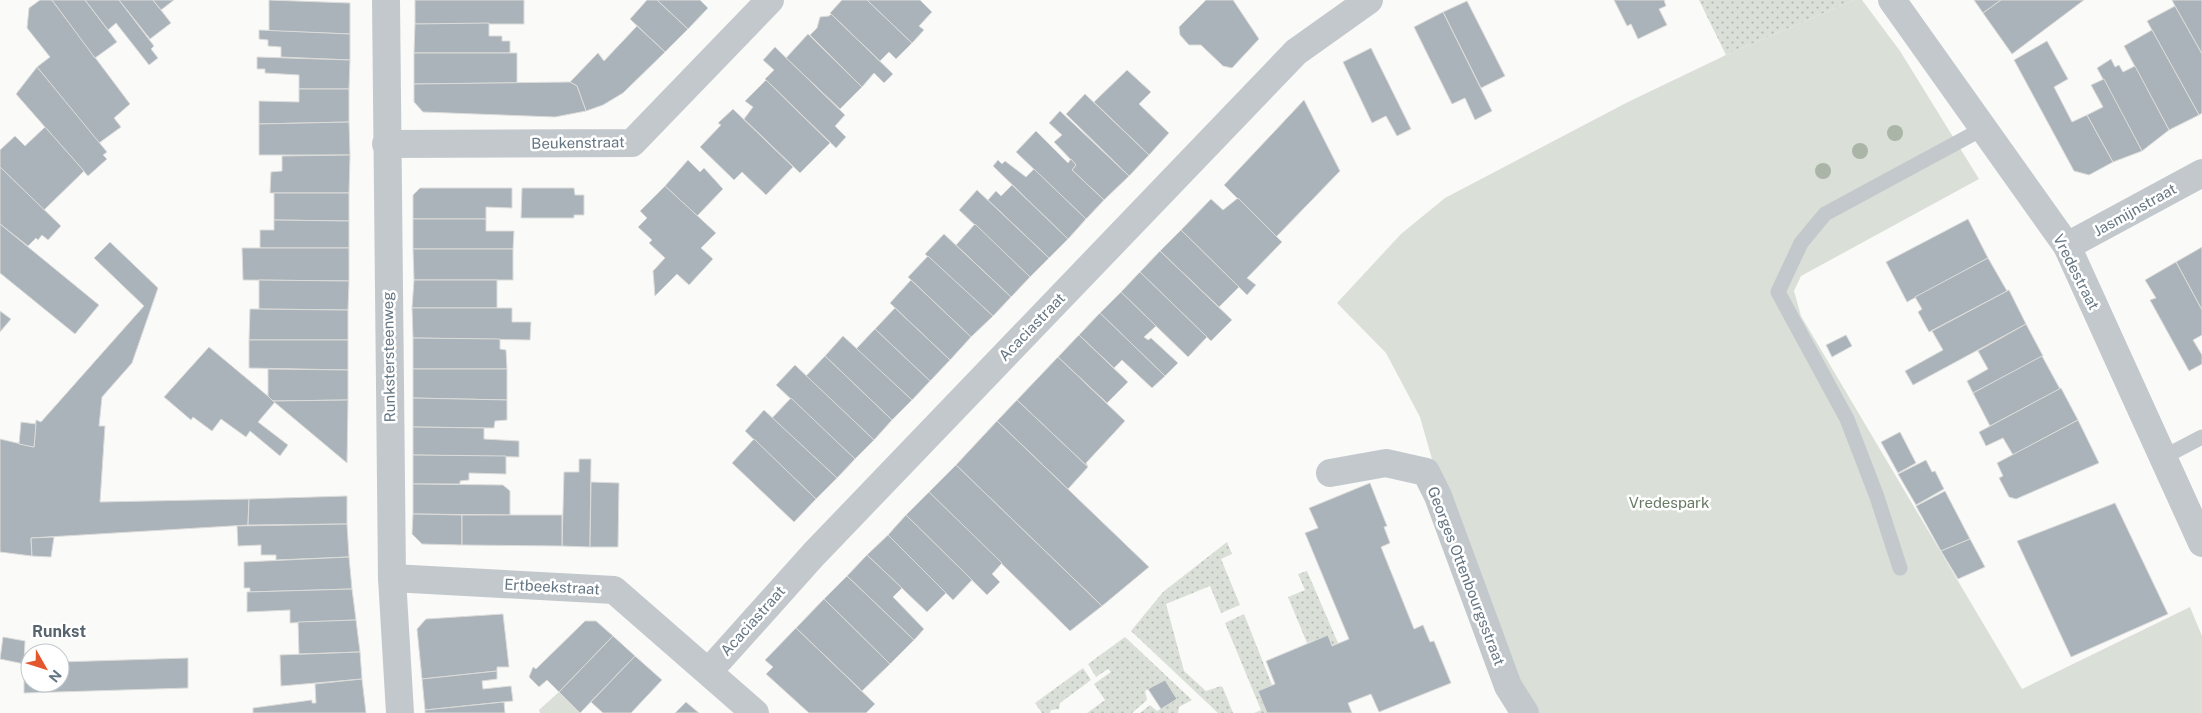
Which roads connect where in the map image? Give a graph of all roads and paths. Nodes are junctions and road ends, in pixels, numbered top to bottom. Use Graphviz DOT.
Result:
graph roads {
  1 [pos="386,0"];
  2 [pos="770,0"];
  3 [pos="1369,0"];
  4 [pos="1892,0"];
  5 [pos="1984,128"];
  6 [pos="386,144"];
  7 [pos="2202,173"];
  8 [pos="2068,246"];
  9 [pos="2202,436"];
  10 [pos="2162,458"];
  11 [pos="1330,473"];
  12 [pos="2202,543"];
  13 [pos="1900,568"];
  14 [pos="392,578"];
  15 [pos="709,671"];
  16 [pos="400,713"];
  17 [pos="755,713"];
  18 [pos="1525,713"];
  1 -- 6 [label="street, Runkstersteenweg"];
  2 -- 6 [label="street, Beukenstraat"];
  3 -- 15 [label="street, Acaciastraat"];
  4 -- 5 [label="street, Vredestraat"];
  5 -- 8 [label="street, Vredestraat"];
  5 -- 13 [label="lane"];
  6 -- 14 [label="street, Runkstersteenweg"];
  7 -- 8 [label="street, Jasmijnstraat"];
  8 -- 10 [label="street, Vredestraat"];
  9 -- 10 [label="lane"];
  10 -- 12 [label="street, Vredestraat"];
  11 -- 18 [label="street, Georges Ottenbourgsstraat"];
  14 -- 15 [label="street, Ertbeekstraat"];
  14 -- 16 [label="street, Runkstersteenweg"];
  15 -- 17 [label="street, Ertbeekstraat"];
}
